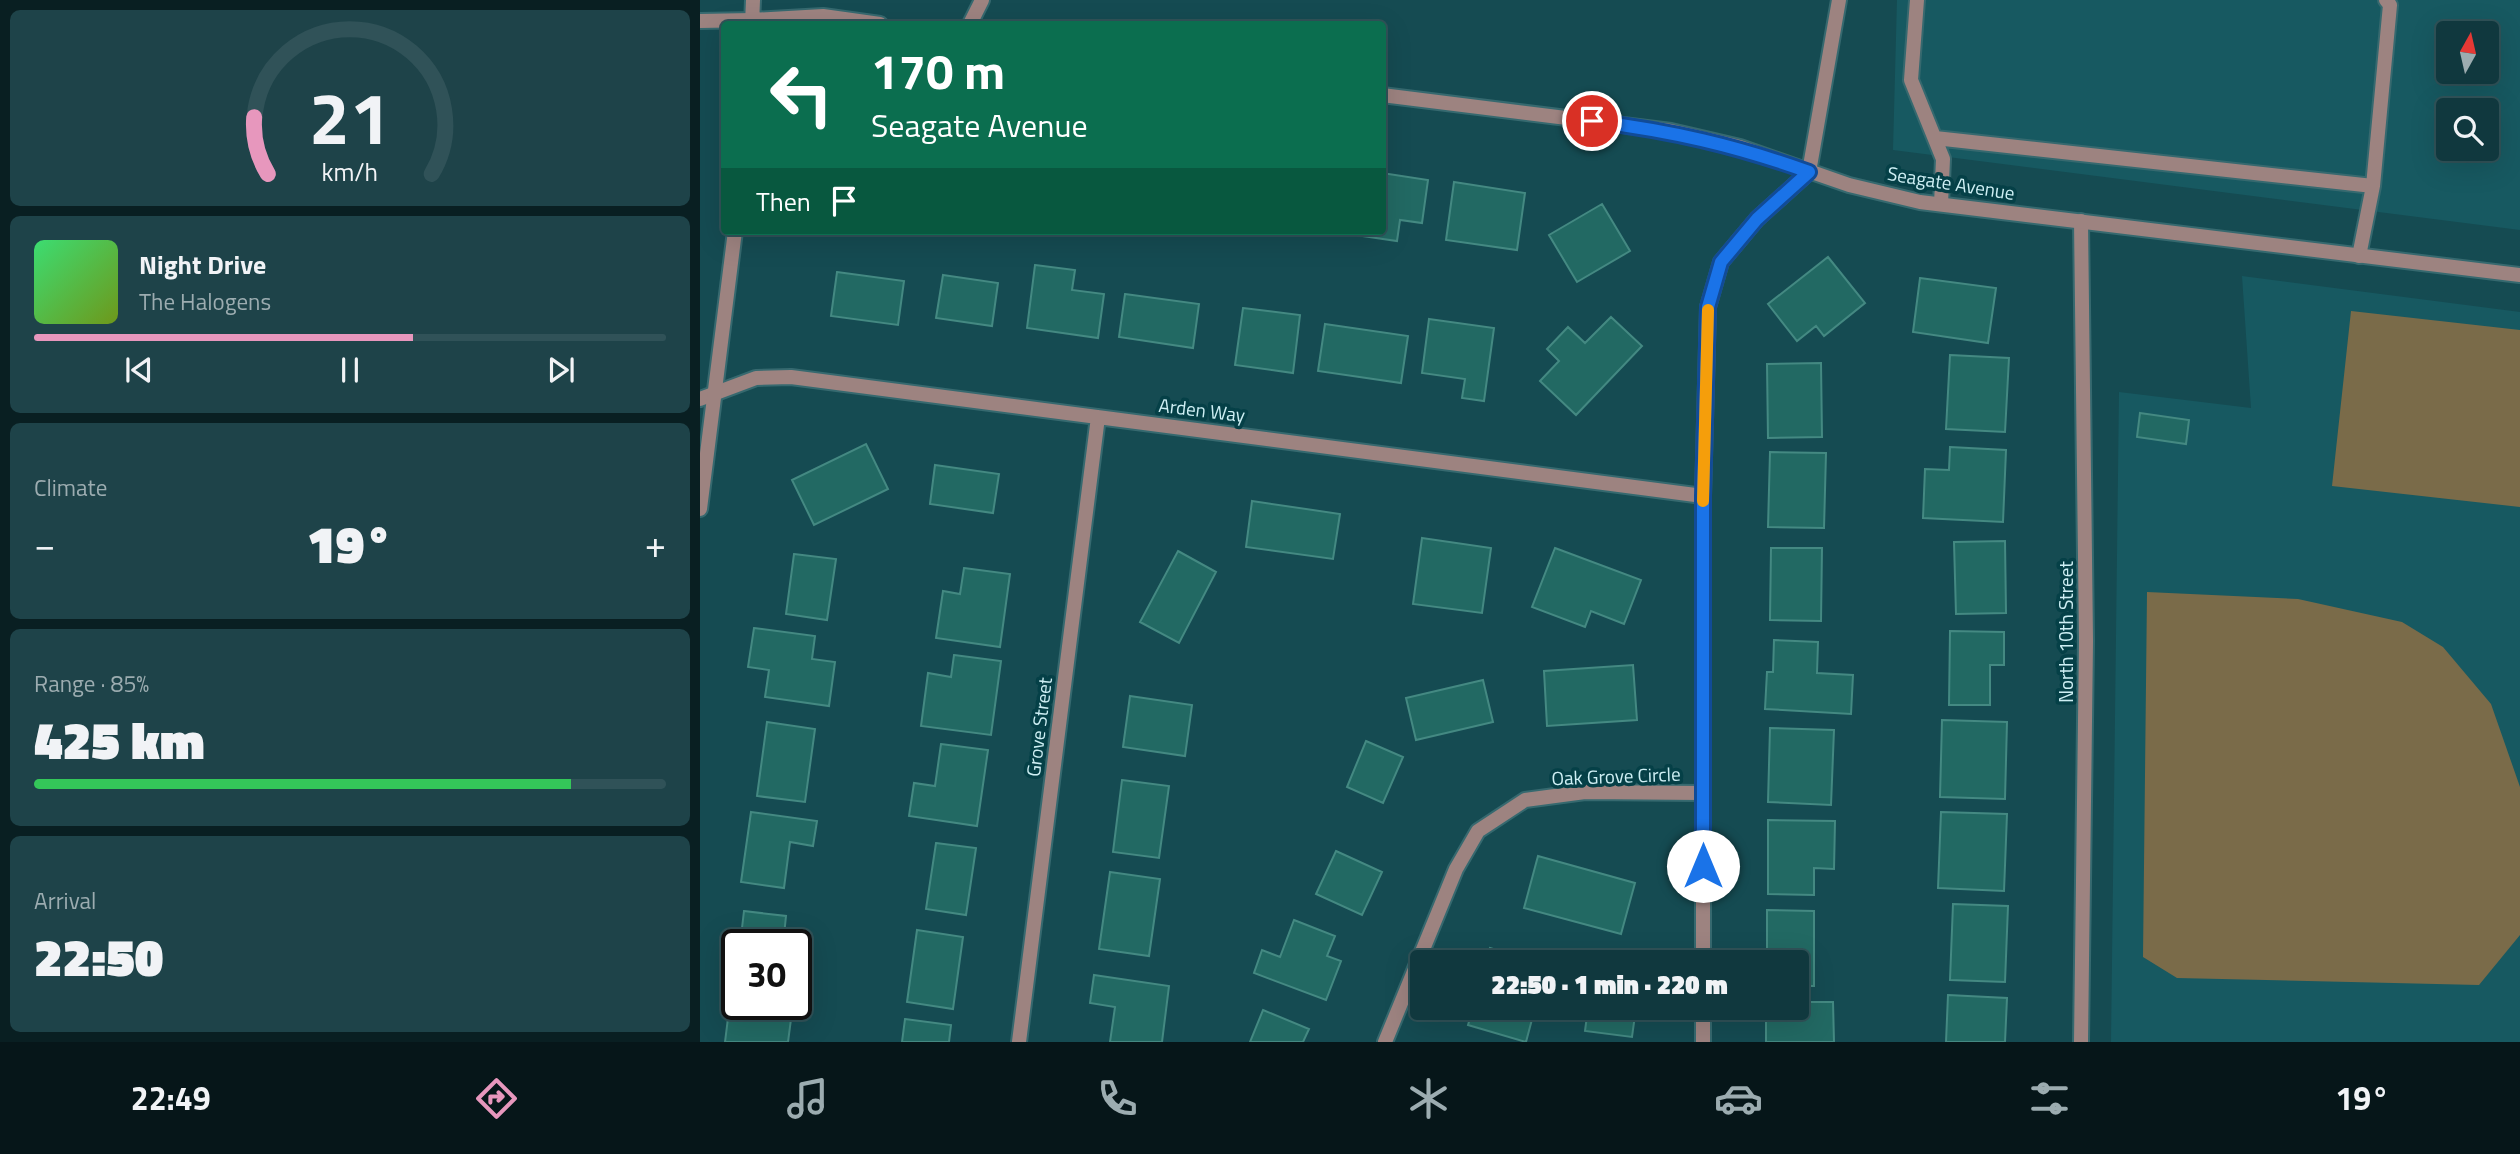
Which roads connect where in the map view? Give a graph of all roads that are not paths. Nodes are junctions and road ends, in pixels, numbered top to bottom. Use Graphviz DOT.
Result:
graph roads {
  1 [pos="753,0"];
  2 [pos="982,0"];
  3 [pos="1839,0"];
  4 [pos="1917,0"];
  5 [pos="2386,0"];
  6 [pos="700,21"];
  7 [pos="721,21"];
  8 [pos="752,21"];
  9 [pos="764,21"];
  10 [pos="859,21"];
  11 [pos="972,21"];
  12 [pos="1386,95"];
  13 [pos="1935,138"];
  14 [pos="1809,172"];
  15 [pos="2373,186"];
  16 [pos="1941,204"];
  17 [pos="2081,221"];
  18 [pos="734,235"];
  19 [pos="2359,256"];
  20 [pos="2520,275"];
  21 [pos="707,397"];
  22 [pos="1098,417"];
  23 [pos="1703,496"];
  24 [pos="700,509"];
  25 [pos="1702,793"];
  26 [pos="1703,950"];
  27 [pos="1703,1020"];
  28 [pos="1019,1042"];
  29 [pos="1385,1042"];
  30 [pos="1703,1042"];
  31 [pos="2081,1042"];
  1 -- 8 [label="street"];
  2 -- 11 [label="street"];
  3 -- 14 [label="street"];
  4 -- 13 [label="street"];
  5 -- 15 [label="street"];
  6 -- 7 [label="street"];
  9 -- 10 [label="street"];
  12 -- 14 [label="street, Seagate Avenue"];
  13 -- 15 [label="street"];
  13 -- 16 [label="street"];
  14 -- 16 [label="street, Seagate Avenue"];
  14 -- 23 [label="street"];
  15 -- 19 [label="street"];
  16 -- 17 [label="street, Seagate Avenue"];
  17 -- 19 [label="street, Seagate Avenue"];
  17 -- 31 [label="street, North 10th Street"];
  18 -- 21 [label="street"];
  19 -- 20 [label="street, Seagate Avenue"];
  21 -- 22 [label="street, Arden Way"];
  21 -- 24 [label="street"];
  22 -- 23 [label="street, Arden Way"];
  22 -- 28 [label="street, Grove Street"];
  23 -- 25 [label="street"];
  25 -- 26 [label="street"];
  25 -- 29 [label="street, Oak Grove Circle"];
  27 -- 30 [label="street"];
}
